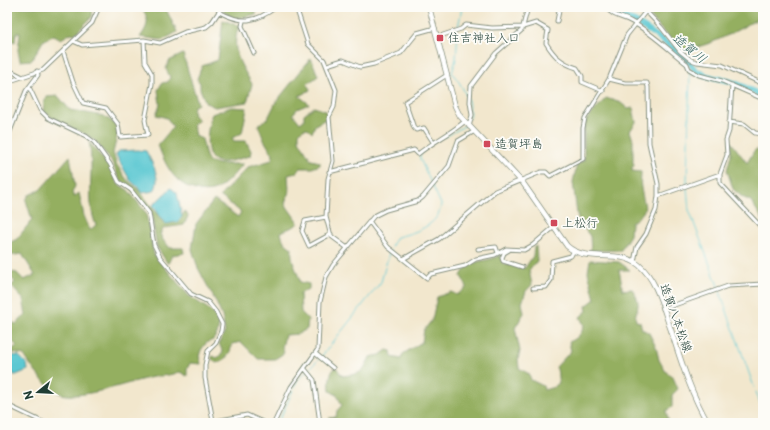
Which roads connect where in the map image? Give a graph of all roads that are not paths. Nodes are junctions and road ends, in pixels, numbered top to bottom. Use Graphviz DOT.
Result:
graph roads {
  1 [pos="99,7"];
  2 [pos="222,7"];
  3 [pos="276,7"];
  4 [pos="296,7"];
  5 [pos="429,7"];
  6 [pos="528,7"];
  7 [pos="556,7"];
  8 [pos="605,7"];
  9 [pos="642,7"];
  10 [pos="646,11"];
  11 [pos="219,12"];
  12 [pos="243,21"];
  13 [pos="557,21"];
  14 [pos="637,23"];
  15 [pos="523,27"];
  16 [pos="435,28"];
  17 [pos="437,37"];
  18 [pos="144,40"];
  19 [pos="72,42"];
  20 [pos="63,51"];
  21 [pos="254,53"];
  22 [pos="326,65"];
  23 [pos="7,69"];
  24 [pos="37,71"];
  25 [pos="447,74"];
  26 [pos="21,76"];
  27 [pos="608,80"];
  28 [pos="7,82"];
  29 [pos="763,84"];
  30 [pos="732,85"];
  31 [pos="28,87"];
  32 [pos="603,91"];
  33 [pos="763,99"];
  34 [pos="730,122"];
  35 [pos="466,125"];
  36 [pos="473,132"];
  37 [pos="763,134"];
  38 [pos="7,140"];
  39 [pos="433,142"];
  40 [pos="329,172"];
  41 [pos="720,174"];
  42 [pos="521,181"];
  43 [pos="658,196"];
  44 [pos="326,217"];
  45 [pos="369,221"];
  46 [pos="554,227"];
  47 [pos="763,229"];
  48 [pos="331,234"];
  49 [pos="346,247"];
  50 [pos="512,248"];
  51 [pos="478,249"];
  52 [pos="573,252"];
  53 [pos="498,253"];
  54 [pos="403,259"];
  55 [pos="634,262"];
  56 [pos="522,267"];
  57 [pos="763,284"];
  58 [pos="533,288"];
  59 [pos="663,309"];
  60 [pos="317,355"];
  61 [pos="306,368"];
  62 [pos="333,368"];
  63 [pos="7,404"];
  64 [pos="213,421"];
  65 [pos="45,423"];
  66 [pos="205,423"];
  67 [pos="265,423"];
  68 [pos="274,423"];
  69 [pos="320,423"];
  70 [pos="708,423"];
  1 -- 19 [label="street"];
  2 -- 11 [label="street"];
  3 -- 12 [label="street"];
  4 -- 22 [label="street"];
  5 -- 16 [label="main road"];
  6 -- 15 [label="street"];
  7 -- 13 [label="street"];
  8 -- 14 [label="street"];
  9 -- 10 [label="street"];
  10 -- 14 [label="street"];
  10 -- 29 [label="street"];
  11 -- 12 [label="street"];
  11 -- 18 [label="street"];
  12 -- 21 [label="street"];
  14 -- 27 [label="street"];
  14 -- 30 [label="street"];
  15 -- 17 [label="street"];
  15 -- 32 [label="street"];
  15 -- 35 [label="street"];
  16 -- 17 [label="main road"];
  16 -- 22 [label="street"];
  17 -- 25 [label="main road"];
  18 -- 19 [label="street"];
  18 -- 20 [label="street"];
  19 -- 20 [label="street"];
  20 -- 24 [label="street"];
  22 -- 40 [label="street"];
  23 -- 26 [label="street"];
  24 -- 26 [label="street"];
  24 -- 31 [label="street"];
  25 -- 35 [label="main road"];
  25 -- 39 [label="street"];
  26 -- 28 [label="street"];
  27 -- 32 [label="street"];
  27 -- 43 [label="street"];
  30 -- 33 [label="street"];
  30 -- 34 [label="street"];
  31 -- 38 [label="street"];
  31 -- 64 [label="street"];
  32 -- 42 [label="street"];
  34 -- 37 [label="street"];
  34 -- 41 [label="street"];
  35 -- 36 [label="main road"];
  35 -- 39 [label="street"];
  36 -- 42 [label="main road"];
  36 -- 45 [label="street"];
  39 -- 40 [label="street"];
  40 -- 44 [label="street"];
  41 -- 43 [label="street"];
  41 -- 47 [label="street"];
  42 -- 46 [label="main road"];
  42 -- 54 [label="street"];
  43 -- 55 [label="street"];
  44 -- 48 [label="street"];
  44 -- 48 [label="street"];
  45 -- 49 [label="street"];
  45 -- 54 [label="street"];
  46 -- 50 [label="street"];
  46 -- 52 [label="main road"];
  48 -- 49 [label="street"];
  49 -- 60 [label="street"];
  50 -- 53 [label="street"];
  50 -- 56 [label="street"];
  51 -- 53 [label="street"];
  52 -- 55 [label="main road, 造賀八本松線"];
  52 -- 58 [label="street"];
  53 -- 54 [label="street"];
  55 -- 59 [label="main road, 造賀八本松線"];
  57 -- 59 [label="street"];
  59 -- 70 [label="main road, 造賀八本松線"];
  60 -- 61 [label="street"];
  60 -- 62 [label="street"];
  61 -- 68 [label="street"];
  61 -- 69 [label="street"];
  63 -- 65 [label="street"];
  64 -- 66 [label="street"];
  64 -- 67 [label="street"];
}
